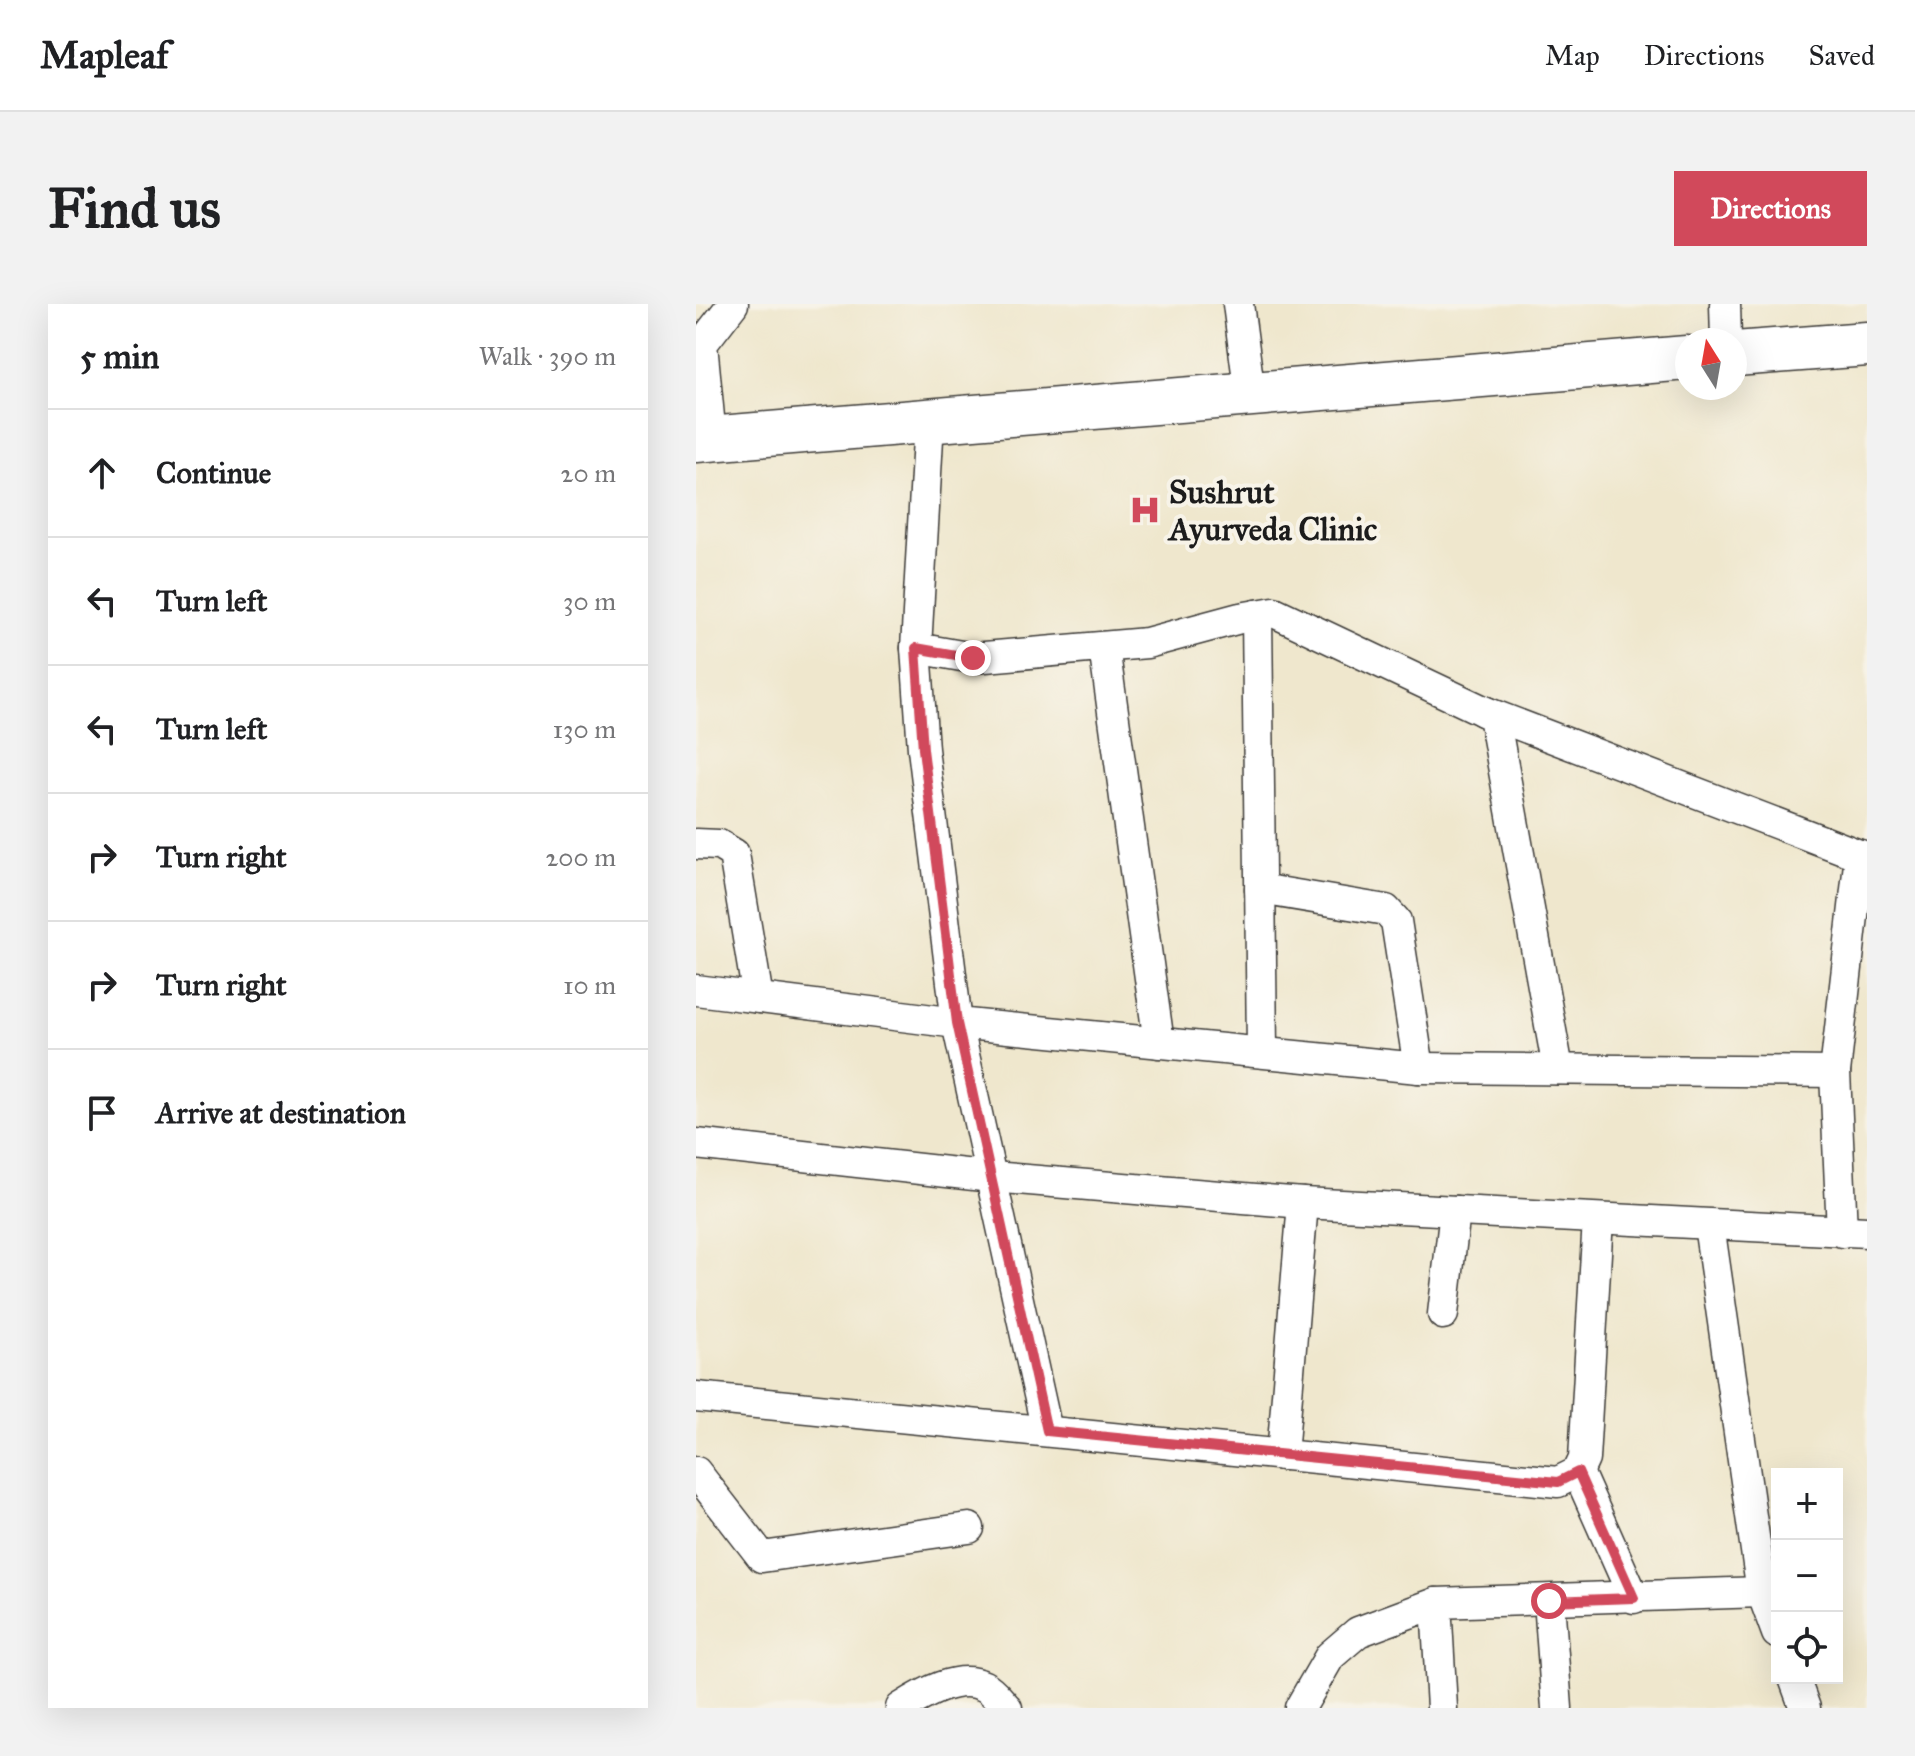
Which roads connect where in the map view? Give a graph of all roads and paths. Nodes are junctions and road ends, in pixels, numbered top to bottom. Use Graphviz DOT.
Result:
graph roads {
  1 [pos="733,304"];
  2 [pos="1238,304"];
  3 [pos="1725,304"];
  4 [pos="1726,328"];
  5 [pos="699,344"];
  6 [pos="1867,344"];
  7 [pos="1747,353"];
  8 [pos="1675,359"];
  9 [pos="1250,395"];
  10 [pos="929,421"];
  11 [pos="703,439"];
  12 [pos="1257,615"];
  13 [pos="1104,647"];
  14 [pos="916,648"];
  15 [pos="1483,711"];
  16 [pos="696,844"];
  17 [pos="1864,856"];
  18 [pos="1260,889"];
  19 [pos="696,990"];
  20 [pos="758,998"];
  21 [pos="957,1023"];
  22 [pos="1159,1043"];
  23 [pos="1262,1050"];
  24 [pos="1419,1068"];
  25 [pos="1558,1069"];
  26 [pos="1835,1072"];
  27 [pos="696,1144"];
  28 [pos="992,1177"];
  29 [pos="1303,1203"];
  30 [pos="1455,1211"];
  31 [pos="1598,1219"];
  32 [pos="1709,1225"];
  33 [pos="1854,1232"];
  34 [pos="1443,1314"];
  35 [pos="696,1397"];
  36 [pos="1047,1431"];
  37 [pos="1282,1455"];
  38 [pos="696,1472"];
  39 [pos="1578,1472"];
  40 [pos="969,1528"];
  41 [pos="1762,1592"];
  42 [pos="1634,1598"];
  43 [pos="1549,1601"];
  44 [pos="1436,1603"];
  45 [pos="1771,1617"];
  46 [pos="1796,1684"];
  47 [pos="901,1708"];
  48 [pos="1007,1708"];
  49 [pos="1300,1708"];
  50 [pos="1442,1708"];
  51 [pos="1557,1708"];
  52 [pos="1805,1708"];
  1 -- 5 [label="street"];
  2 -- 9 [label="street"];
  3 -- 4 [label="street"];
  5 -- 11 [label="street"];
  6 -- 7 [label="main road"];
  8 -- 9 [label="main road"];
  9 -- 10 [label="main road"];
  10 -- 11 [label="main road"];
  10 -- 14 [label="street"];
  12 -- 13 [label="street"];
  12 -- 15 [label="street"];
  12 -- 18 [label="street"];
  13 -- 14 [label="street"];
  13 -- 22 [label="street"];
  14 -- 21 [label="street"];
  15 -- 17 [label="street"];
  15 -- 25 [label="street"];
  16 -- 20 [label="street"];
  17 -- 26 [label="street"];
  18 -- 23 [label="street"];
  18 -- 24 [label="street"];
  19 -- 20 [label="street"];
  20 -- 21 [label="street"];
  21 -- 22 [label="street"];
  21 -- 28 [label="street"];
  22 -- 23 [label="street"];
  23 -- 24 [label="street"];
  24 -- 25 [label="street"];
  25 -- 26 [label="street"];
  26 -- 33 [label="street"];
  27 -- 28 [label="street"];
  28 -- 29 [label="street"];
  28 -- 36 [label="street"];
  29 -- 30 [label="street"];
  29 -- 37 [label="street"];
  30 -- 31 [label="street"];
  30 -- 34 [label="street"];
  31 -- 32 [label="street"];
  31 -- 39 [label="street"];
  32 -- 33 [label="street"];
  32 -- 41 [label="street"];
  35 -- 36 [label="street"];
  36 -- 37 [label="street"];
  37 -- 39 [label="street"];
  38 -- 40 [label="street"];
  39 -- 42 [label="street"];
  41 -- 42 [label="street"];
  41 -- 45 [label="street"];
  42 -- 43 [label="street"];
  43 -- 44 [label="street"];
  43 -- 51 [label="street"];
  44 -- 49 [label="street"];
  44 -- 50 [label="street"];
  46 -- 52 [label="street"];
  47 -- 48 [label="street"];
}
